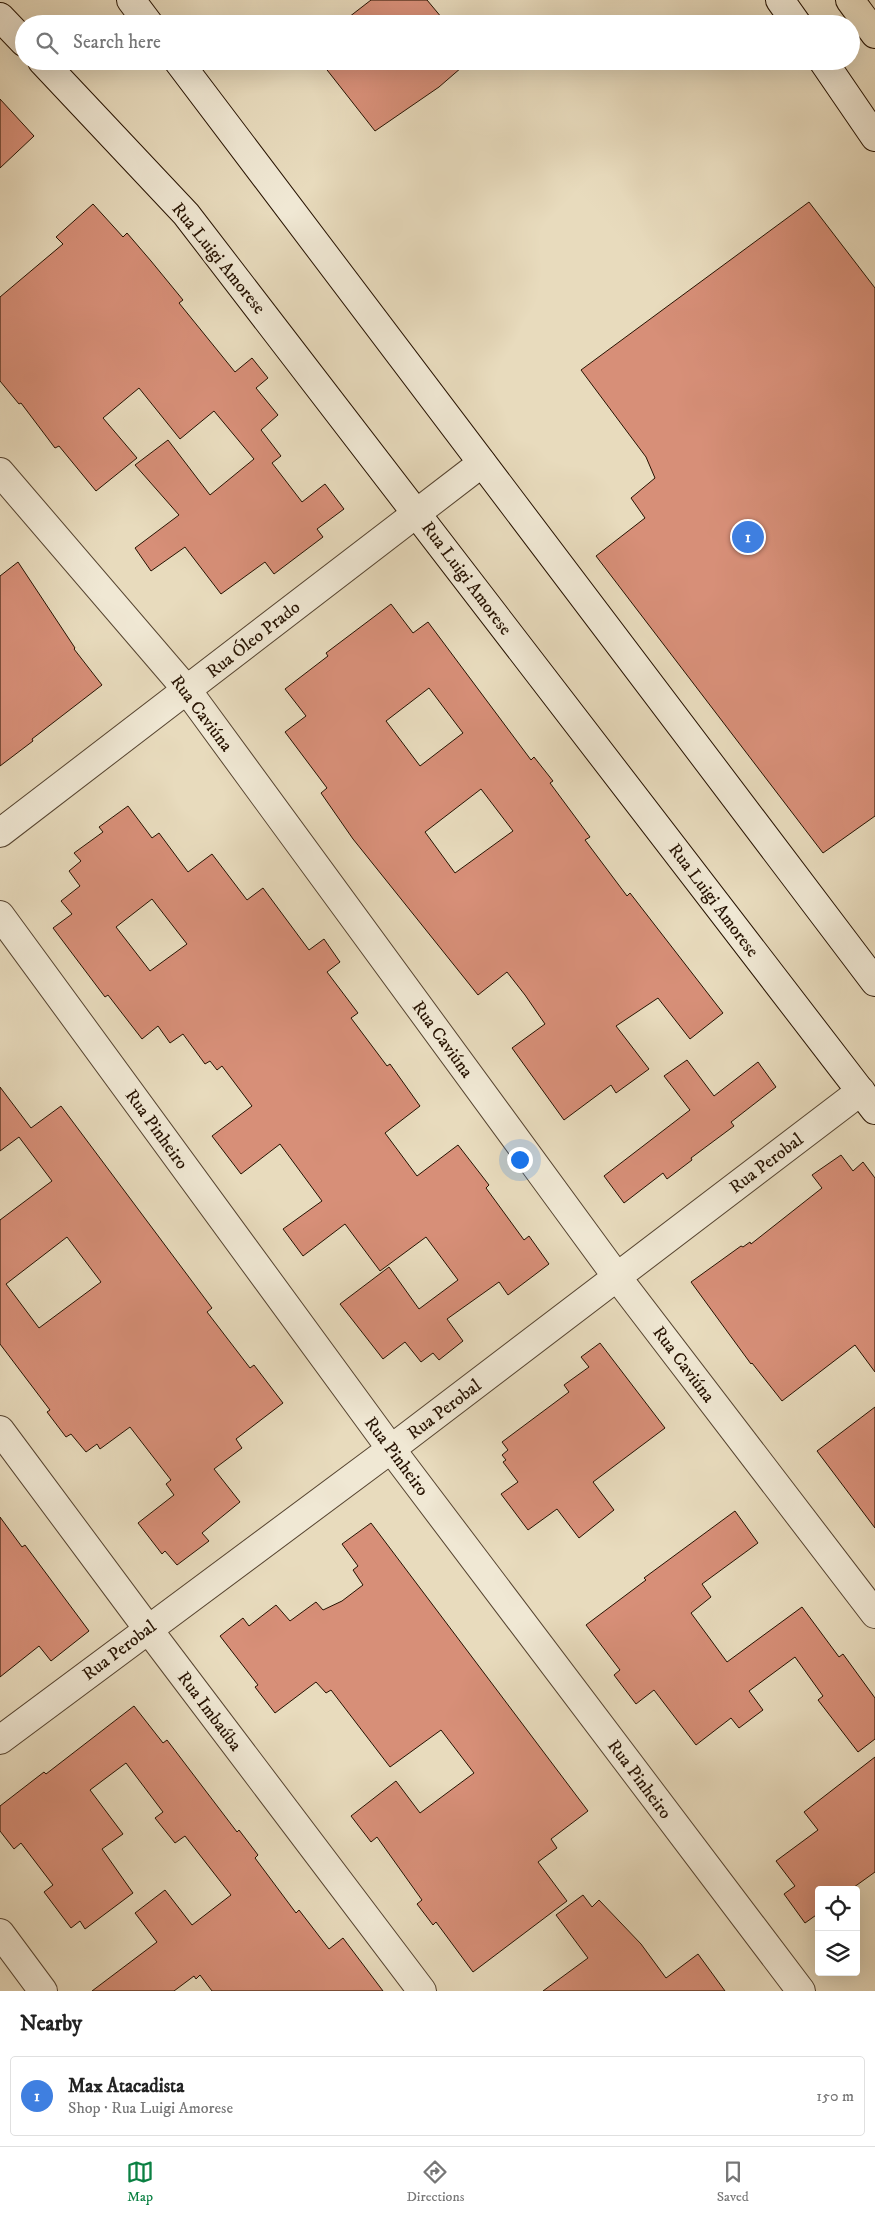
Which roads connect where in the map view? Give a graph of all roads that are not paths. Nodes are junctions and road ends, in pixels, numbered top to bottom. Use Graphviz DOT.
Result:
graph roads {
  1 [pos="131,0"];
  2 [pos="780,0"];
  3 [pos="850,0"];
  4 [pos="142,15"];
  5 [pos="791,15"];
  6 [pos="0,17"];
  7 [pos="15,33"];
  8 [pos="875,34"];
  9 [pos="50,70"];
  10 [pos="185,70"];
  11 [pos="829,70"];
  12 [pos="875,137"];
  13 [pos="482,463"];
  14 [pos="0,472"];
  15 [pos="418,513"];
  16 [pos="187,690"];
  17 [pos="0,833"];
  18 [pos="0,915"];
  19 [pos="875,982"];
  20 [pos="868,1101"];
  21 [pos="617,1277"];
  22 [pos="0,1430"];
  23 [pos="391,1449"];
  24 [pos="875,1614"];
  25 [pos="148,1629"];
  26 [pos="0,1740"];
  27 [pos="0,1933"];
  28 [pos="43,1991"];
  29 [pos="422,1991"];
  30 [pos="801,1991"];
  1 -- 4 [label="street"];
  2 -- 5 [label="street"];
  3 -- 8 [label="highway"];
  6 -- 7 [label="street"];
  9 -- 15 [label="street, Rua Luigi Amorese"];
  10 -- 13 [label="street"];
  11 -- 12 [label="street"];
  13 -- 15 [label="street, Rua Óleo Prado"];
  13 -- 19 [label="street"];
  14 -- 16 [label="street, Rua Caviúna"];
  15 -- 16 [label="street, Rua Óleo Prado"];
  15 -- 20 [label="street, Rua Luigi Amorese"];
  16 -- 17 [label="street, Rua Óleo Prado"];
  16 -- 21 [label="street, Rua Caviúna"];
  18 -- 23 [label="street, Rua Pinheiro"];
  20 -- 21 [label="street, Rua Perobal"];
  21 -- 23 [label="street, Rua Perobal"];
  21 -- 24 [label="street, Rua Caviúna"];
  22 -- 25 [label="street, Rua Imbaúba"];
  23 -- 25 [label="street, Rua Perobal"];
  23 -- 30 [label="street, Rua Pinheiro"];
  25 -- 26 [label="street, Rua Perobal"];
  25 -- 29 [label="street, Rua Imbaúba"];
  27 -- 28 [label="street"];
}
